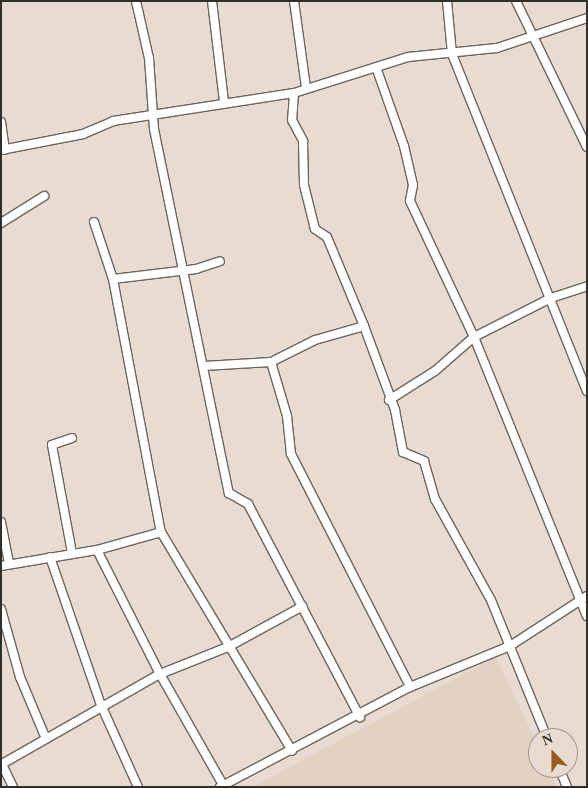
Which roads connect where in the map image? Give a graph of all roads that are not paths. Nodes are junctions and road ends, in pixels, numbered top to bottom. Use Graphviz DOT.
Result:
graph roads {
  1 [pos="136,1"];
  2 [pos="212,1"];
  3 [pos="294,1"];
  4 [pos="447,1"];
  5 [pos="516,1"];
  6 [pos="587,18"];
  7 [pos="530,35"];
  8 [pos="452,54"];
  9 [pos="376,67"];
  10 [pos="306,88"];
  11 [pos="294,93"];
  12 [pos="224,102"];
  13 [pos="154,115"];
  14 [pos="1,122"];
  15 [pos="587,147"];
  16 [pos="3,150"];
  17 [pos="44,196"];
  18 [pos="94,222"];
  19 [pos="1,223"];
  20 [pos="220,261"];
  21 [pos="184,269"];
  22 [pos="113,279"];
  23 [pos="587,286"];
  24 [pos="551,298"];
  25 [pos="364,326"];
  26 [pos="474,336"];
  27 [pos="270,362"];
  28 [pos="204,366"];
  29 [pos="587,391"];
  30 [pos="389,400"];
  31 [pos="72,438"];
  32 [pos="1,522"];
  33 [pos="161,532"];
  34 [pos="97,550"];
  35 [pos="72,553"];
  36 [pos="50,557"];
  37 [pos="5,564"];
  38 [pos="583,598"];
  39 [pos="302,606"];
  40 [pos="1,609"];
  41 [pos="587,616"];
  42 [pos="228,646"];
  43 [pos="510,646"];
  44 [pos="160,674"];
  45 [pos="410,687"];
  46 [pos="101,705"];
  47 [pos="360,717"];
  48 [pos="543,728"];
  49 [pos="46,739"];
  50 [pos="292,751"];
  51 [pos="222,786"];
  52 [pos="13,787"];
  53 [pos="138,787"];
  1 -- 13 [label="street"];
  2 -- 12 [label="street"];
  3 -- 10 [label="street"];
  4 -- 8 [label="street"];
  5 -- 7 [label="street"];
  6 -- 7 [label="street"];
  7 -- 8 [label="street"];
  7 -- 15 [label="street"];
  8 -- 9 [label="street"];
  8 -- 24 [label="street"];
  9 -- 10 [label="street"];
  9 -- 26 [label="street"];
  10 -- 11 [label="street"];
  11 -- 12 [label="street"];
  11 -- 25 [label="street"];
  12 -- 13 [label="street"];
  13 -- 16 [label="street"];
  13 -- 21 [label="street"];
  14 -- 16 [label="street"];
  17 -- 19 [label="street"];
  18 -- 22 [label="street"];
  20 -- 21 [label="street"];
  21 -- 22 [label="street"];
  21 -- 28 [label="street"];
  22 -- 33 [label="street"];
  23 -- 24 [label="street"];
  24 -- 26 [label="street"];
  24 -- 29 [label="street"];
  25 -- 27 [label="street"];
  25 -- 30 [label="street"];
  26 -- 30 [label="street"];
  26 -- 38 [label="street"];
  27 -- 28 [label="street"];
  27 -- 45 [label="street"];
  28 -- 39 [label="street"];
  30 -- 43 [label="street"];
  31 -- 35 [label="street"];
  32 -- 37 [label="street"];
  33 -- 34 [label="street"];
  33 -- 42 [label="street"];
  34 -- 35 [label="street"];
  34 -- 44 [label="street"];
  35 -- 36 [label="street"];
  36 -- 37 [label="street"];
  36 -- 46 [label="street"];
  38 -- 41 [label="street"];
  38 -- 43 [label="street"];
  39 -- 42 [label="street"];
  39 -- 47 [label="street"];
  40 -- 49 [label="street"];
  42 -- 44 [label="street"];
  42 -- 50 [label="street"];
  43 -- 45 [label="street"];
  43 -- 48 [label="street"];
  44 -- 46 [label="street"];
  44 -- 51 [label="street"];
  45 -- 47 [label="street"];
  46 -- 49 [label="street"];
  46 -- 53 [label="street"];
  47 -- 50 [label="street"];
  49 -- 52 [label="street"];
  50 -- 51 [label="street"];
}
